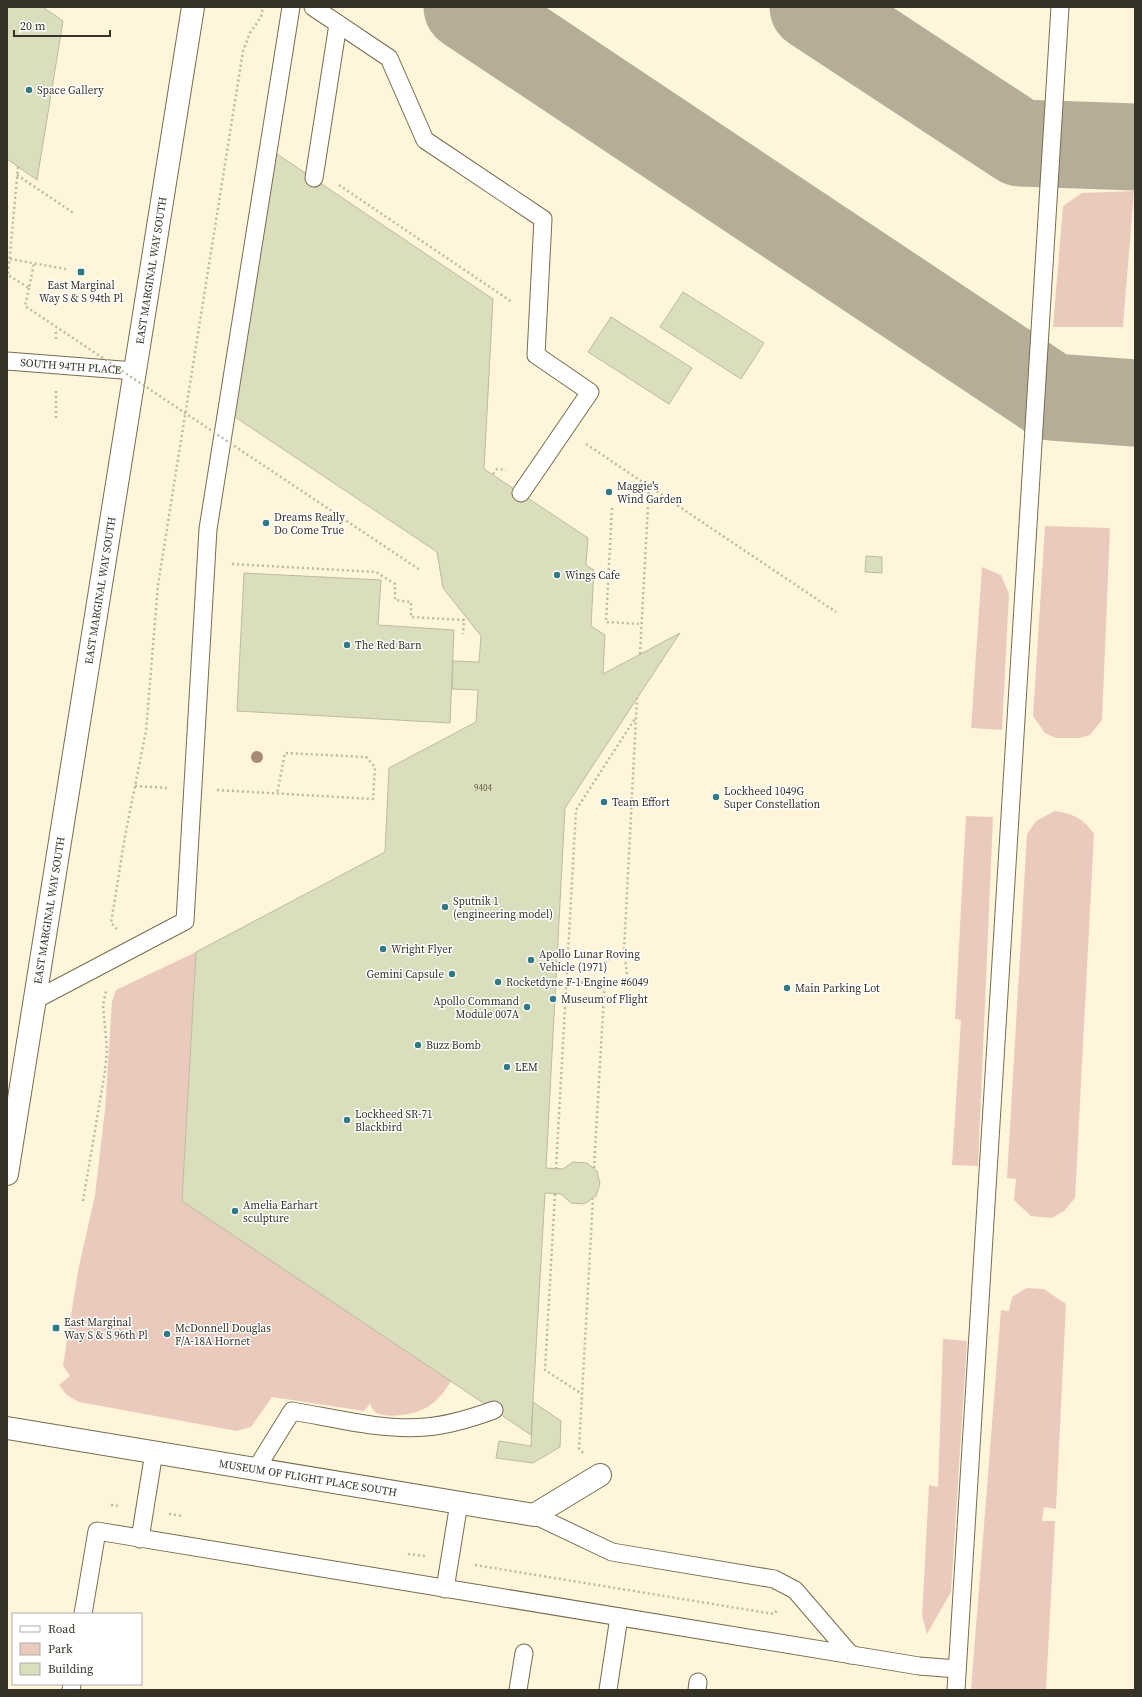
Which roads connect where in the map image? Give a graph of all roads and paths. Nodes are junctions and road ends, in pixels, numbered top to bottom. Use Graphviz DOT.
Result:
graph roads {
  1 [pos="193,7"];
  2 [pos="263,7"];
  3 [pos="291,7"];
  4 [pos="313,7"];
  5 [pos="1060,7"];
  6 [pos="338,24"];
  7 [pos="18,167"];
  8 [pos="314,174"];
  9 [pos="17,175"];
  10 [pos="75,214"];
  11 [pos="10,259"];
  12 [pos="34,263"];
  13 [pos="66,270"];
  14 [pos="29,288"];
  15 [pos="538,319"];
  16 [pos="7,361"];
  17 [pos="135,371"];
  18 [pos="564,430"];
  19 [pos="512,470"];
  20 [pos="493,474"];
  21 [pos="649,487"];
  22 [pos="522,494"];
  23 [pos="612,508"];
  24 [pos="228,563"];
  25 [pos="420,570"];
  26 [pos="836,612"];
  27 [pos="642,624"];
  28 [pos="463,634"];
  29 [pos="640,654"];
  30 [pos="637,698"];
  31 [pos="636,717"];
  32 [pos="135,786"];
  33 [pos="192,789"];
  34 [pos="277,794"];
  35 [pos="130,950"];
  36 [pos="624,951"];
  37 [pos="627,974"];
  38 [pos="566,982"];
  39 [pos="604,983"];
  40 [pos="35,1000"];
  41 [pos="594,1168"];
  42 [pos="556,1169"];
  43 [pos="7,1174"];
  44 [pos="555,1194"];
  45 [pos="593,1199"];
  46 [pos="582,1395"];
  47 [pos="494,1410"];
  48 [pos="7,1428"];
  49 [pos="154,1452"];
  50 [pos="256,1469"];
  51 [pos="600,1475"];
  52 [pos="459,1503"];
  53 [pos="534,1515"];
  54 [pos="140,1539"];
  55 [pos="408,1554"];
  56 [pos="450,1560"];
  57 [pos="445,1589"];
  58 [pos="794,1590"];
  59 [pos="84,1613"];
  60 [pos="619,1617"];
  61 [pos="524,1653"];
  62 [pos="851,1656"];
  63 [pos="957,1669"];
  64 [pos="518,1690"];
  65 [pos="608,1690"];
  66 [pos="956,1690"];
  1 -- 17 [label="main road, EAST MARGINAL WAY SOUTH"];
  2 -- 32 [label="path"];
  3 -- 33 [label="lane"];
  4 -- 6 [label="lane"];
  5 -- 63 [label="lane"];
  6 -- 8 [label="lane"];
  6 -- 15 [label="lane"];
  7 -- 9 [label="path"];
  8 -- 15 [label="path"];
  9 -- 10 [label="path"];
  9 -- 11 [label="path"];
  11 -- 12 [label="path"];
  11 -- 14 [label="path"];
  12 -- 13 [label="path"];
  12 -- 14 [label="path"];
  14 -- 25 [label="path, bridge"];
  15 -- 18 [label="lane"];
  16 -- 17 [label="lane, SOUTH 94TH PLACE"];
  17 -- 40 [label="main road, EAST MARGINAL WAY SOUTH"];
  18 -- 21 [label="path"];
  18 -- 22 [label="lane"];
  19 -- 20 [label="path"];
  21 -- 26 [label="path"];
  21 -- 27 [label="path"];
  23 -- 27 [label="path"];
  24 -- 28 [label="path"];
  27 -- 29 [label="path"];
  30 -- 31 [label="path"];
  31 -- 36 [label="path"];
  31 -- 38 [label="path"];
  32 -- 33 [label="path"];
  32 -- 35 [label="path"];
  33 -- 34 [label="path"];
  33 -- 35 [label="lane"];
  34 -- 34 [label="path"];
  35 -- 40 [label="lane"];
  36 -- 37 [label="path"];
  36 -- 39 [label="path"];
  38 -- 39 [label="path"];
  38 -- 42 [label="path"];
  39 -- 41 [label="path"];
  40 -- 43 [label="main road, EAST MARGINAL WAY SOUTH"];
  44 -- 46 [label="path"];
  45 -- 46 [label="path"];
  46 -- 51 [label="path"];
  47 -- 50 [label="lane"];
  48 -- 49 [label="main road, MUSEUM OF FLIGHT PLACE SOUTH"];
  49 -- 50 [label="main road, MUSEUM OF FLIGHT PLACE SOUTH"];
  49 -- 54 [label="lane"];
  50 -- 52 [label="main road, MUSEUM OF FLIGHT PLACE SOUTH"];
  51 -- 53 [label="main road"];
  52 -- 53 [label="main road, MUSEUM OF FLIGHT PLACE SOUTH"];
  52 -- 56 [label="lane"];
  53 -- 58 [label="lane"];
  54 -- 57 [label="lane"];
  54 -- 59 [label="lane"];
  55 -- 56 [label="path"];
  56 -- 57 [label="lane"];
  56 -- 58 [label="path"];
  57 -- 60 [label="lane"];
  58 -- 62 [label="lane"];
  60 -- 62 [label="lane"];
  60 -- 65 [label="lane"];
  61 -- 64 [label="lane"];
  62 -- 63 [label="lane"];
  63 -- 66 [label="lane"];
}
